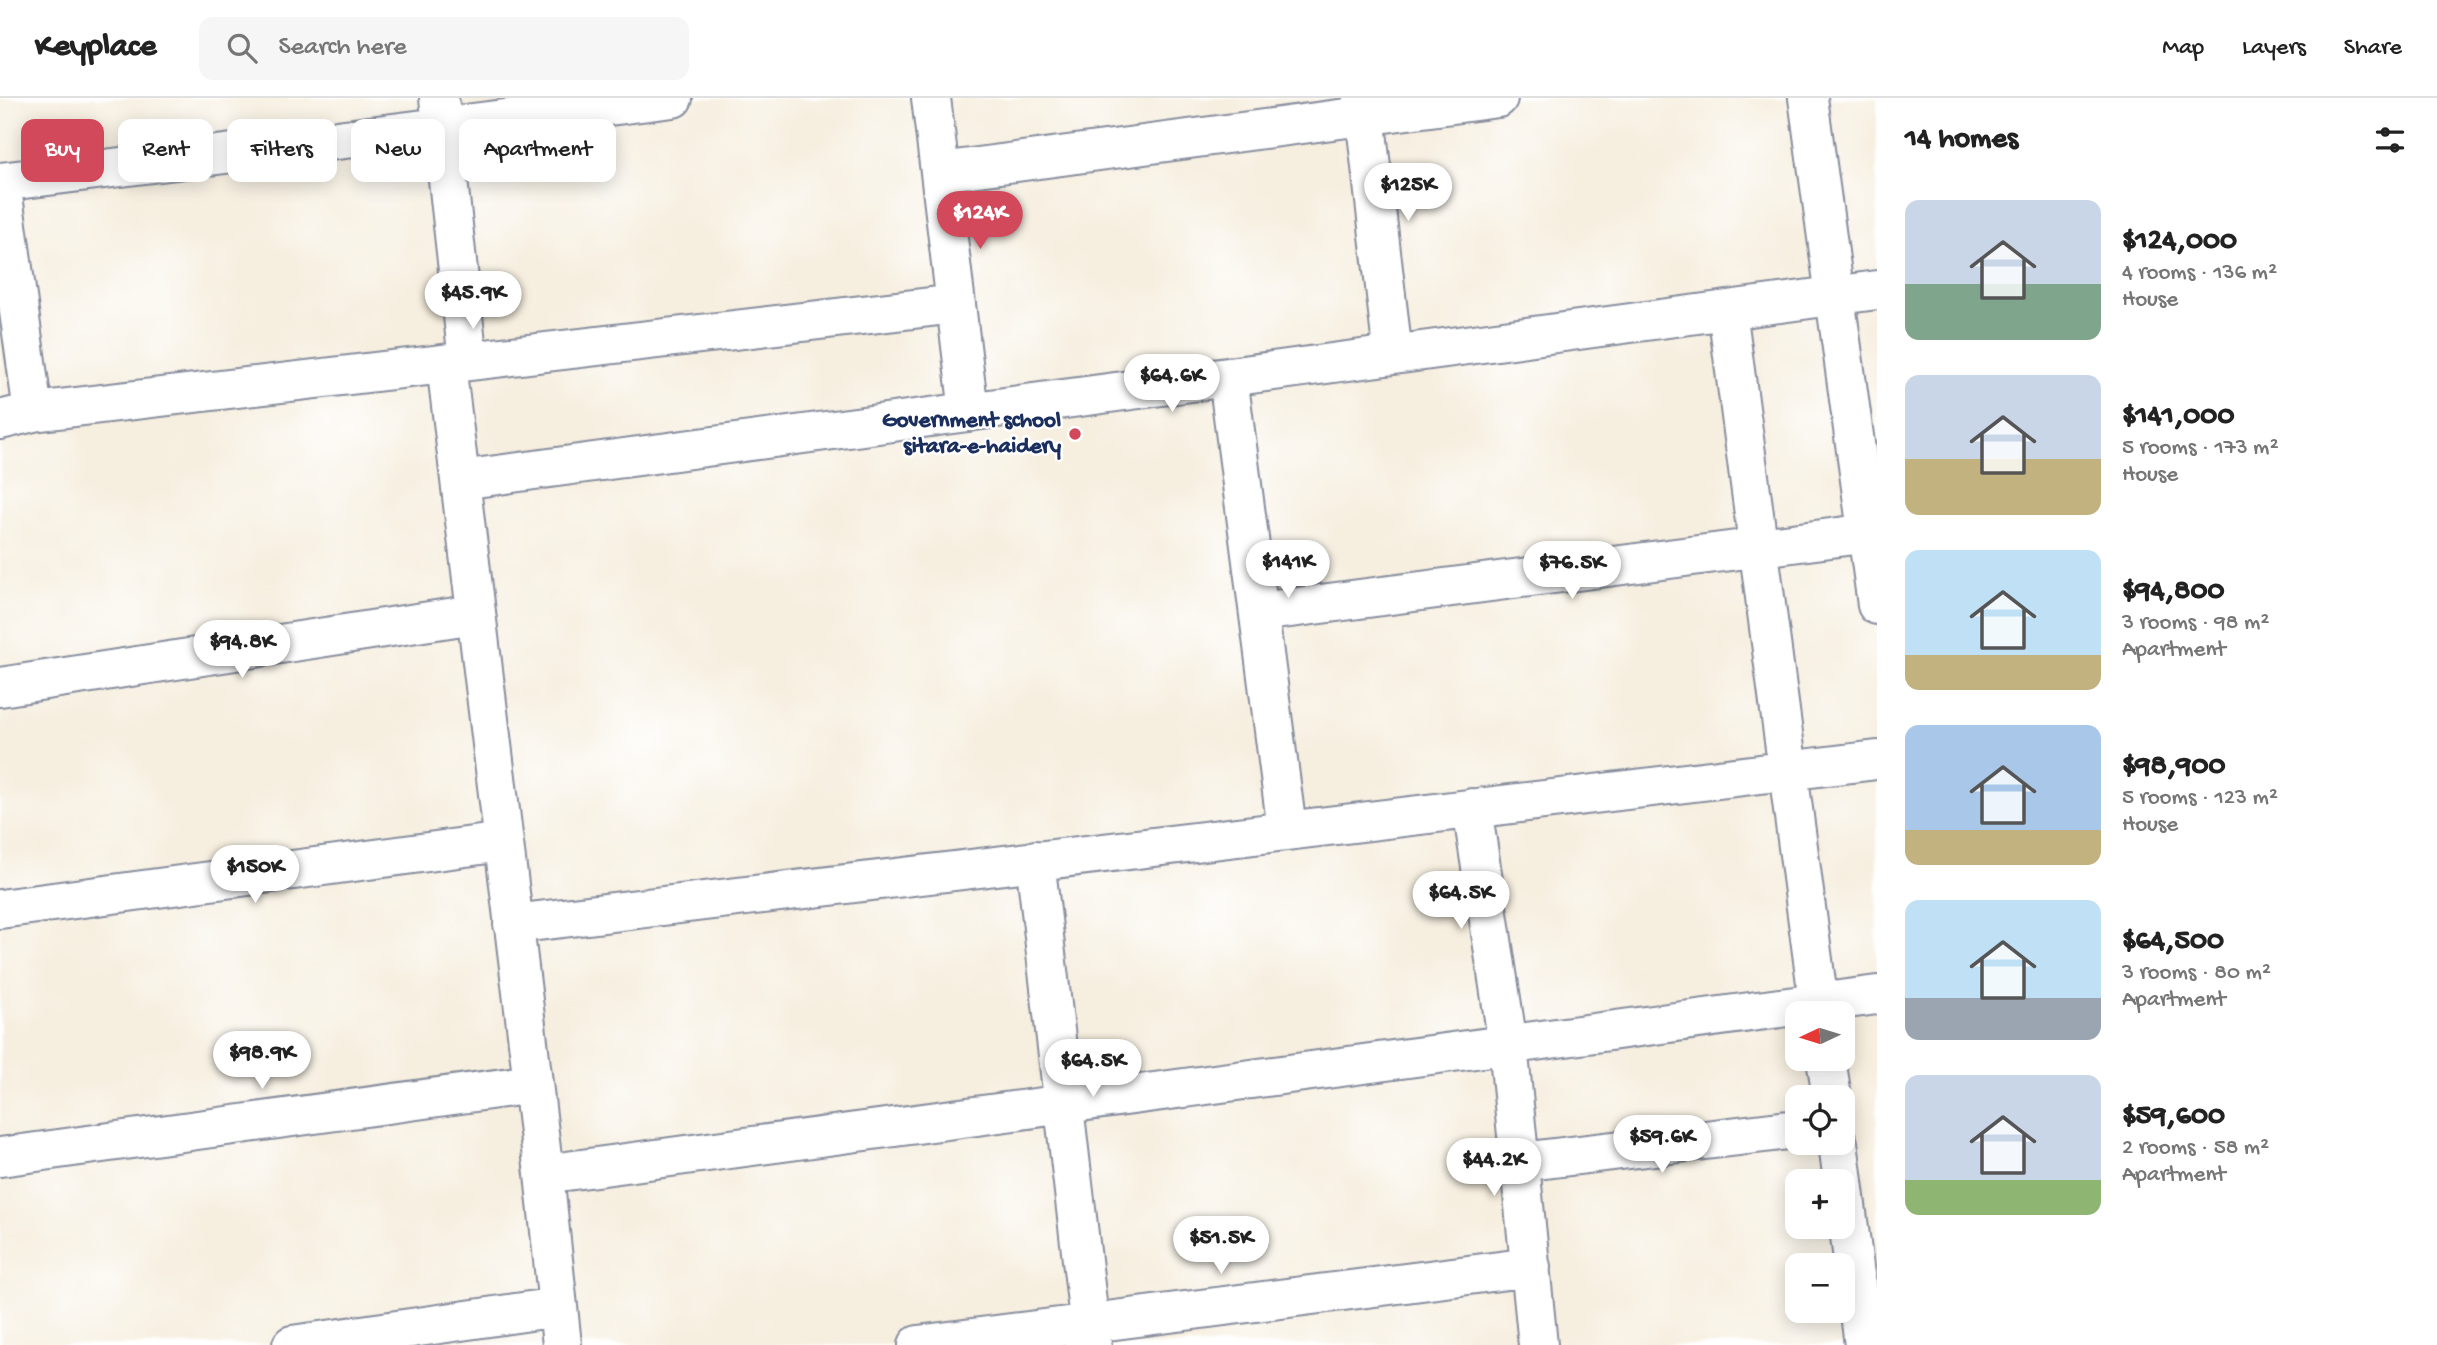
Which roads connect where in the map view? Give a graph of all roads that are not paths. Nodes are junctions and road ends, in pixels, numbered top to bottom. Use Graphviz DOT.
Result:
graph roads {
  1 [pos="673,98"];
  2 [pos="931,98"];
  3 [pos="1498,98"];
  4 [pos="1808,98"];
  5 [pos="1364,107"];
  6 [pos="441,112"];
  7 [pos="940,172"];
  8 [pos="1,182"];
  9 [pos="1877,290"];
  10 [pos="1835,295"];
  11 [pos="956,304"];
  12 [pos="1727,310"];
  13 [pos="1393,355"];
  14 [pos="457,362"];
  15 [pos="1228,377"];
  16 [pos="970,412"];
  17 [pos="17,416"];
  18 [pos="460,480"];
  19 [pos="1872,532"];
  20 [pos="1758,547"];
  21 [pos="1877,605"];
  22 [pos="1259,612"];
  23 [pos="475,614"];
  24 [pos="0,687"];
  25 [pos="1877,760"];
  26 [pos="1788,771"];
  27 [pos="1472,808"];
  28 [pos="1287,830"];
  29 [pos="503,842"];
  30 [pos="1035,860"];
  31 [pos="0,909"];
  32 [pos="513,923"];
  33 [pos="1877,995"];
  34 [pos="1819,1001"];
  35 [pos="1851,1001"];
  36 [pos="1785,1012"];
  37 [pos="1508,1045"];
  38 [pos="533,1084"];
  39 [pos="1064,1104"];
  40 [pos="1785,1130"];
  41 [pos="1841,1155"];
  42 [pos="0,1157"];
  43 [pos="1520,1162"];
  44 [pos="544,1174"];
  45 [pos="1864,1246"];
  46 [pos="1531,1267"];
  47 [pos="558,1307"];
  48 [pos="1091,1334"];
  49 [pos="418,1336"];
  50 [pos="960,1342"];
  51 [pos="292,1345"];
  52 [pos="562,1345"];
  53 [pos="918,1345"];
  54 [pos="1538,1345"];
  55 [pos="1864,1345"];
  1 -- 6 [label="street"];
  2 -- 7 [label="street"];
  3 -- 5 [label="street"];
  4 -- 10 [label="street"];
  5 -- 7 [label="street"];
  5 -- 13 [label="street"];
  6 -- 8 [label="street"];
  6 -- 14 [label="street"];
  7 -- 11 [label="street"];
  8 -- 17 [label="street"];
  9 -- 10 [label="street"];
  10 -- 12 [label="street"];
  10 -- 19 [label="street"];
  11 -- 14 [label="street"];
  11 -- 16 [label="street"];
  12 -- 13 [label="street"];
  12 -- 20 [label="street"];
  13 -- 15 [label="street"];
  14 -- 17 [label="street"];
  14 -- 18 [label="street"];
  15 -- 16 [label="street"];
  15 -- 22 [label="street"];
  16 -- 18 [label="street"];
  18 -- 23 [label="street"];
  19 -- 20 [label="street"];
  19 -- 21 [label="street"];
  20 -- 22 [label="street"];
  20 -- 26 [label="street"];
  22 -- 28 [label="street"];
  23 -- 24 [label="street"];
  23 -- 29 [label="street"];
  25 -- 26 [label="street"];
  26 -- 27 [label="street"];
  26 -- 34 [label="street"];
  27 -- 28 [label="street"];
  27 -- 37 [label="street"];
  28 -- 30 [label="street"];
  29 -- 31 [label="street"];
  29 -- 32 [label="street"];
  30 -- 32 [label="street"];
  30 -- 39 [label="street"];
  32 -- 38 [label="street"];
  33 -- 35 [label="street"];
  36 -- 37 [label="street"];
  37 -- 39 [label="street"];
  37 -- 43 [label="street"];
  38 -- 42 [label="street"];
  38 -- 44 [label="street"];
  39 -- 44 [label="street"];
  39 -- 48 [label="street"];
  40 -- 43 [label="street"];
  41 -- 45 [label="street"];
  43 -- 46 [label="street"];
  44 -- 47 [label="street"];
  45 -- 55 [label="street"];
  46 -- 48 [label="street"];
  46 -- 54 [label="street"];
  47 -- 49 [label="street"];
  47 -- 52 [label="street"];
  48 -- 50 [label="street"];
  49 -- 51 [label="street"];
  50 -- 53 [label="street"];
}
